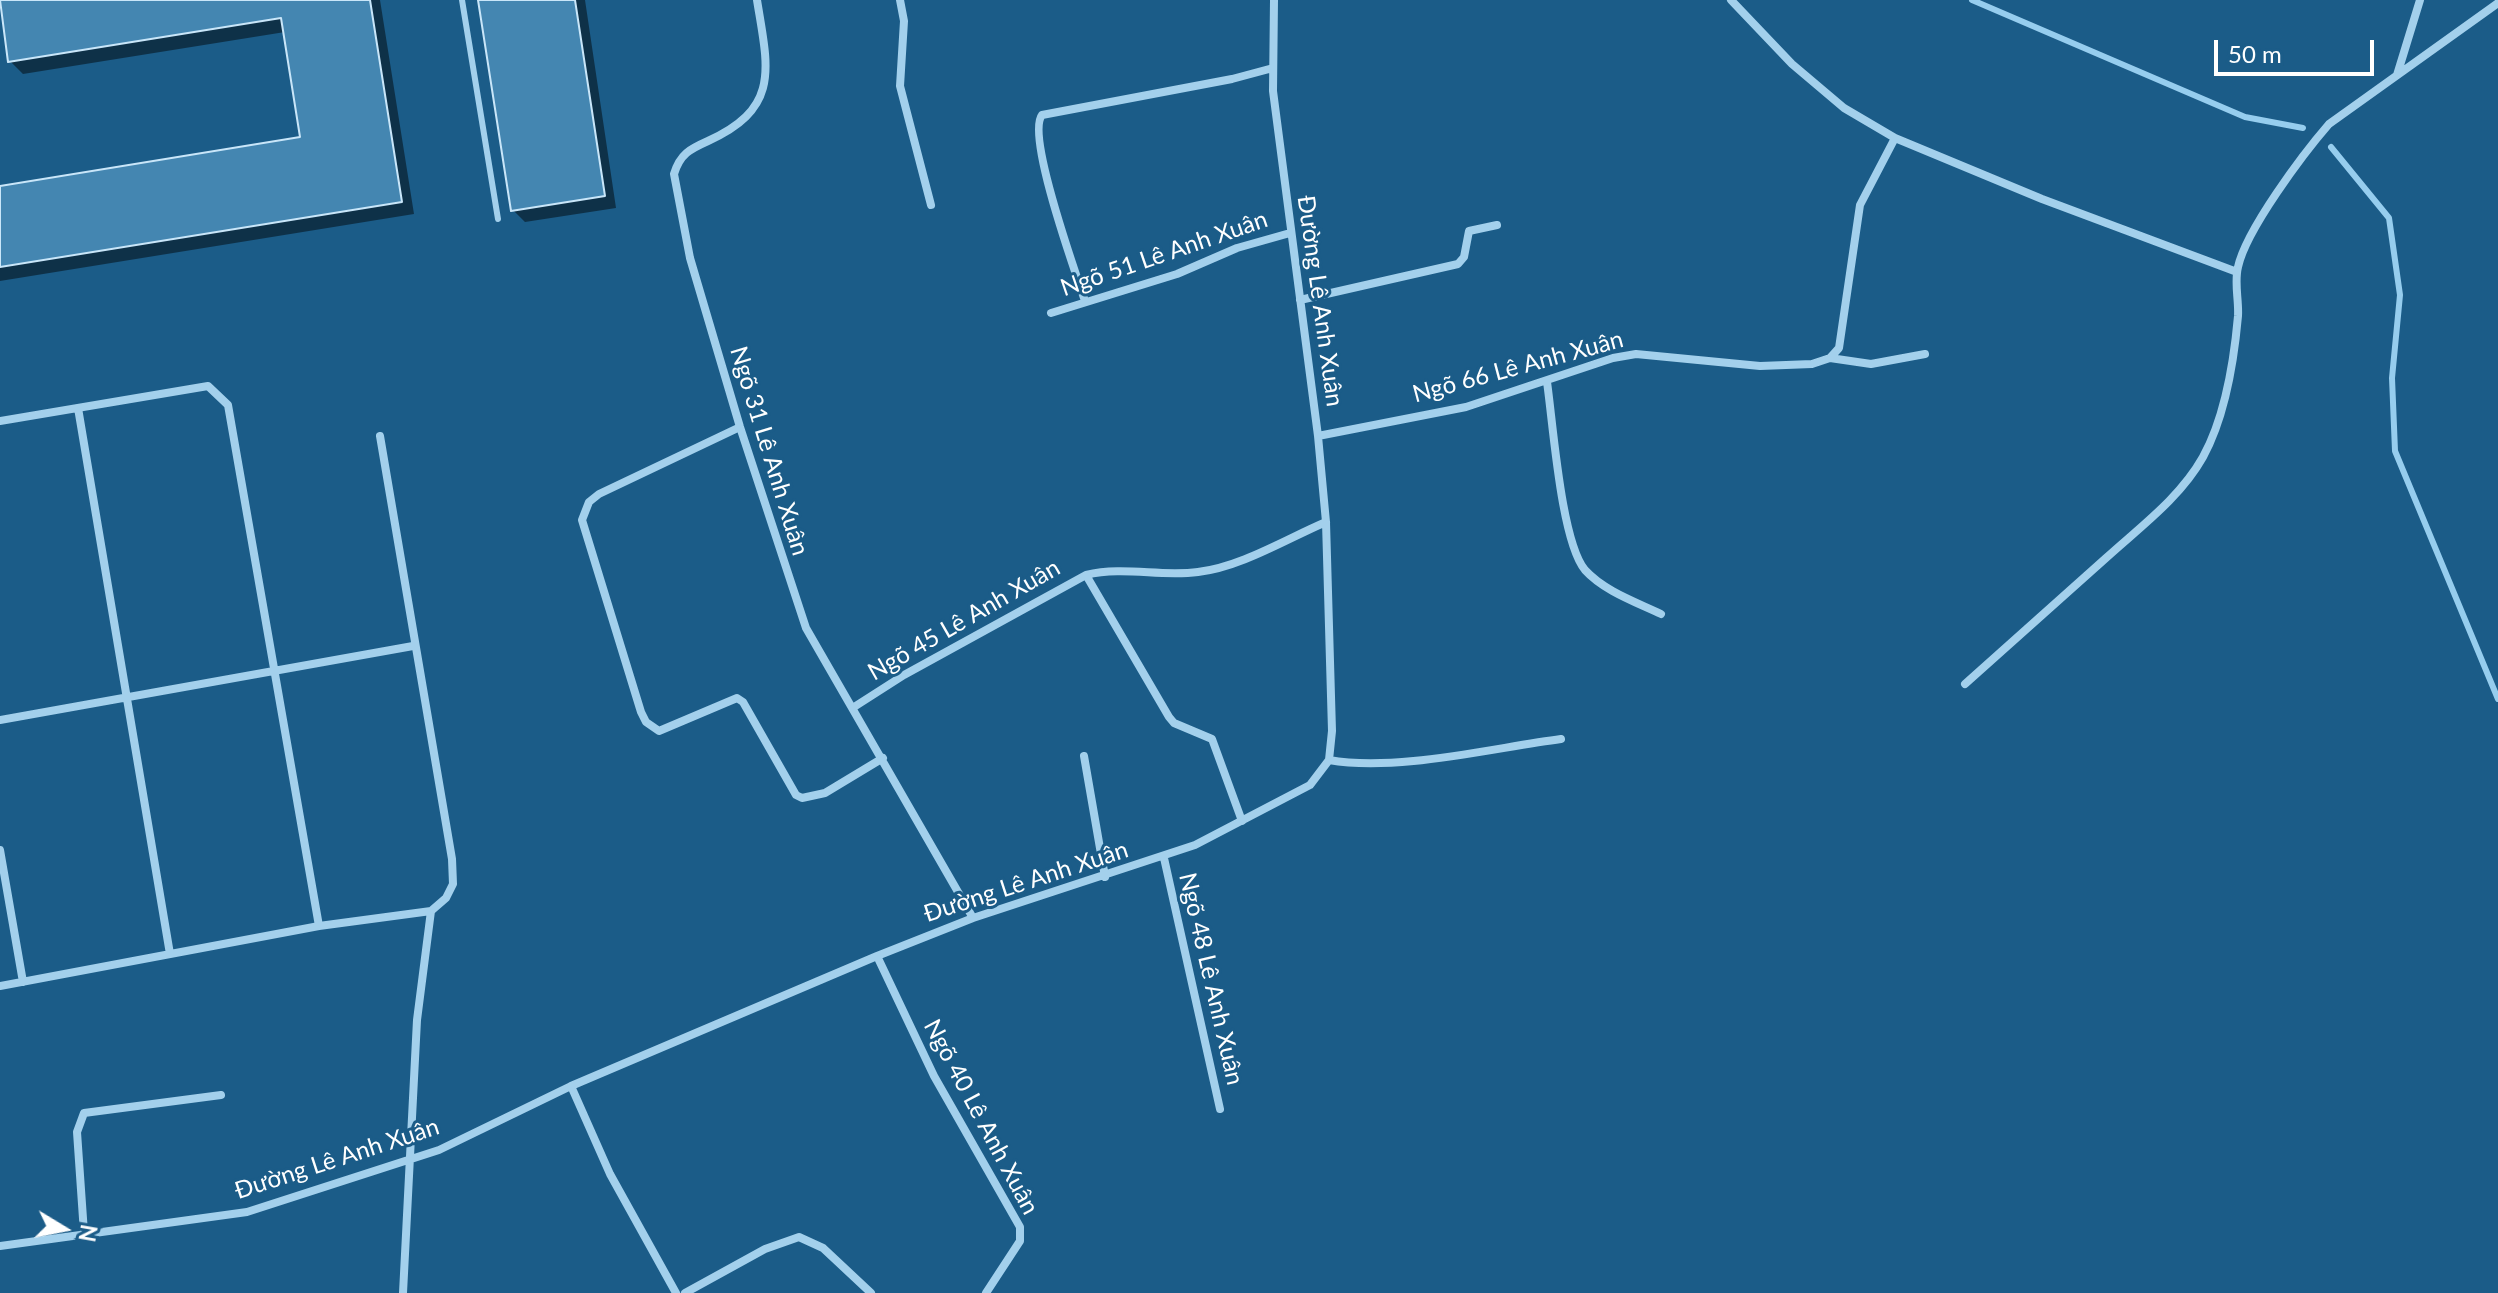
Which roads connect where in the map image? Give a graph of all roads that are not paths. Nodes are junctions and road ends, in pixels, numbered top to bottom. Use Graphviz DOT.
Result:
graph roads {
  1 [pos="462,0"];
  2 [pos="757,0"];
  3 [pos="900,0"];
  4 [pos="1731,0"];
  5 [pos="2420,0"];
  6 [pos="1272,1"];
  7 [pos="2498,3"];
  8 [pos="1273,68"];
  9 [pos="2396,78"];
  10 [pos="1895,138"];
  11 [pos="931,205"];
  12 [pos="498,219"];
  13 [pos="1497,225"];
  14 [pos="1290,233"];
  15 [pos="2237,272"];
  16 [pos="1300,300"];
  17 [pos="1085,301"];
  18 [pos="1051,313"];
  19 [pos="1925,354"];
  20 [pos="1830,358"];
  21 [pos="1547,382"];
  22 [pos="78,408"];
  23 [pos="0,421"];
  24 [pos="740,427"];
  25 [pos="380,436"];
  26 [pos="1318,436"];
  27 [pos="1326,522"];
  28 [pos="1086,575"];
  29 [pos="1661,614"];
  30 [pos="413,646"];
  31 [pos="275,673"];
  32 [pos="1965,684"];
  33 [pos="126,698"];
  34 [pos="854,707"];
  35 [pos="0,720"];
  36 [pos="1561,739"];
  37 [pos="1084,756"];
  38 [pos="883,758"];
  39 [pos="1329,760"];
  40 [pos="1242,821"];
  41 [pos="0,850"];
  42 [pos="1164,858"];
  43 [pos="1105,877"];
  44 [pos="431,911"];
  45 [pos="973,918"];
  46 [pos="319,926"];
  47 [pos="170,954"];
  48 [pos="877,956"];
  49 [pos="23,982"];
  50 [pos="0,986"];
  51 [pos="571,1086"];
  52 [pos="221,1095"];
  53 [pos="1220,1109"];
  54 [pos="410,1161"];
  55 [pos="84,1233"];
  56 [pos="0,1246"];
  57 [pos="403,1293"];
  58 [pos="676,1293"];
  59 [pos="685,1293"];
  60 [pos="871,1293"];
  61 [pos="986,1293"];
  1 -- 12 [label="lane"];
  2 -- 24 [label="street, Ngõ 31 Lê Anh Xuân"];
  3 -- 11 [label="street"];
  4 -- 10 [label="street"];
  5 -- 9 [label="street"];
  6 -- 8 [label="street, Đường Lê Anh Xuân"];
  7 -- 9 [label="street"];
  8 -- 14 [label="street, Đường Lê Anh Xuân"];
  8 -- 17 [label="street"];
  9 -- 15 [label="street"];
  10 -- 15 [label="street"];
  10 -- 20 [label="street"];
  13 -- 16 [label="street"];
  14 -- 16 [label="street, Đường Lê Anh Xuân"];
  14 -- 17 [label="street, Ngõ 51 Lê Anh Xuân"];
  15 -- 32 [label="street"];
  16 -- 26 [label="street, Đường Lê Anh Xuân"];
  17 -- 18 [label="street, Ngõ 51 Lê Anh Xuân"];
  19 -- 20 [label="street, Ngõ 66 Lê Anh Xuân"];
  20 -- 21 [label="street, Ngõ 66 Lê Anh Xuân"];
  21 -- 26 [label="street, Ngõ 66 Lê Anh Xuân"];
  21 -- 29 [label="street"];
  22 -- 23 [label="street"];
  22 -- 31 [label="street"];
  22 -- 33 [label="street"];
  24 -- 34 [label="street, Ngõ 31 Lê Anh Xuân"];
  24 -- 38 [label="street"];
  25 -- 30 [label="street"];
  26 -- 27 [label="street, Đường Lê Anh Xuân"];
  27 -- 28 [label="street, Ngõ 45 Lê Anh Xuân"];
  27 -- 39 [label="street, Đường Lê Anh Xuân"];
  28 -- 34 [label="street, Ngõ 45 Lê Anh Xuân"];
  28 -- 40 [label="street"];
  30 -- 31 [label="street"];
  30 -- 44 [label="street"];
  31 -- 33 [label="street"];
  31 -- 46 [label="street"];
  33 -- 35 [label="street"];
  33 -- 47 [label="street"];
  34 -- 38 [label="street, Ngõ 31 Lê Anh Xuân"];
  36 -- 39 [label="street"];
  37 -- 43 [label="street"];
  38 -- 45 [label="street, Ngõ 31 Lê Anh Xuân"];
  39 -- 40 [label="street, Đường Lê Anh Xuân"];
  40 -- 42 [label="street, Đường Lê Anh Xuân"];
  41 -- 49 [label="street"];
  42 -- 43 [label="street, Đường Lê Anh Xuân"];
  42 -- 53 [label="street, Ngõ 48 Lê Anh Xuân"];
  43 -- 45 [label="street, Đường Lê Anh Xuân"];
  44 -- 46 [label="street"];
  44 -- 54 [label="street"];
  45 -- 48 [label="street, Đường Lê Anh Xuân"];
  46 -- 47 [label="street"];
  47 -- 49 [label="street"];
  48 -- 51 [label="street, Đường Lê Anh Xuân"];
  48 -- 61 [label="street, Ngõ 40 Lê Anh Xuân"];
  49 -- 50 [label="street"];
  51 -- 54 [label="street, Đường Lê Anh Xuân"];
  51 -- 58 [label="street"];
  52 -- 55 [label="street"];
  54 -- 55 [label="street, Đường Lê Anh Xuân"];
  54 -- 57 [label="street"];
  55 -- 56 [label="street, Đường Lê Anh Xuân"];
  59 -- 60 [label="street"];
}
